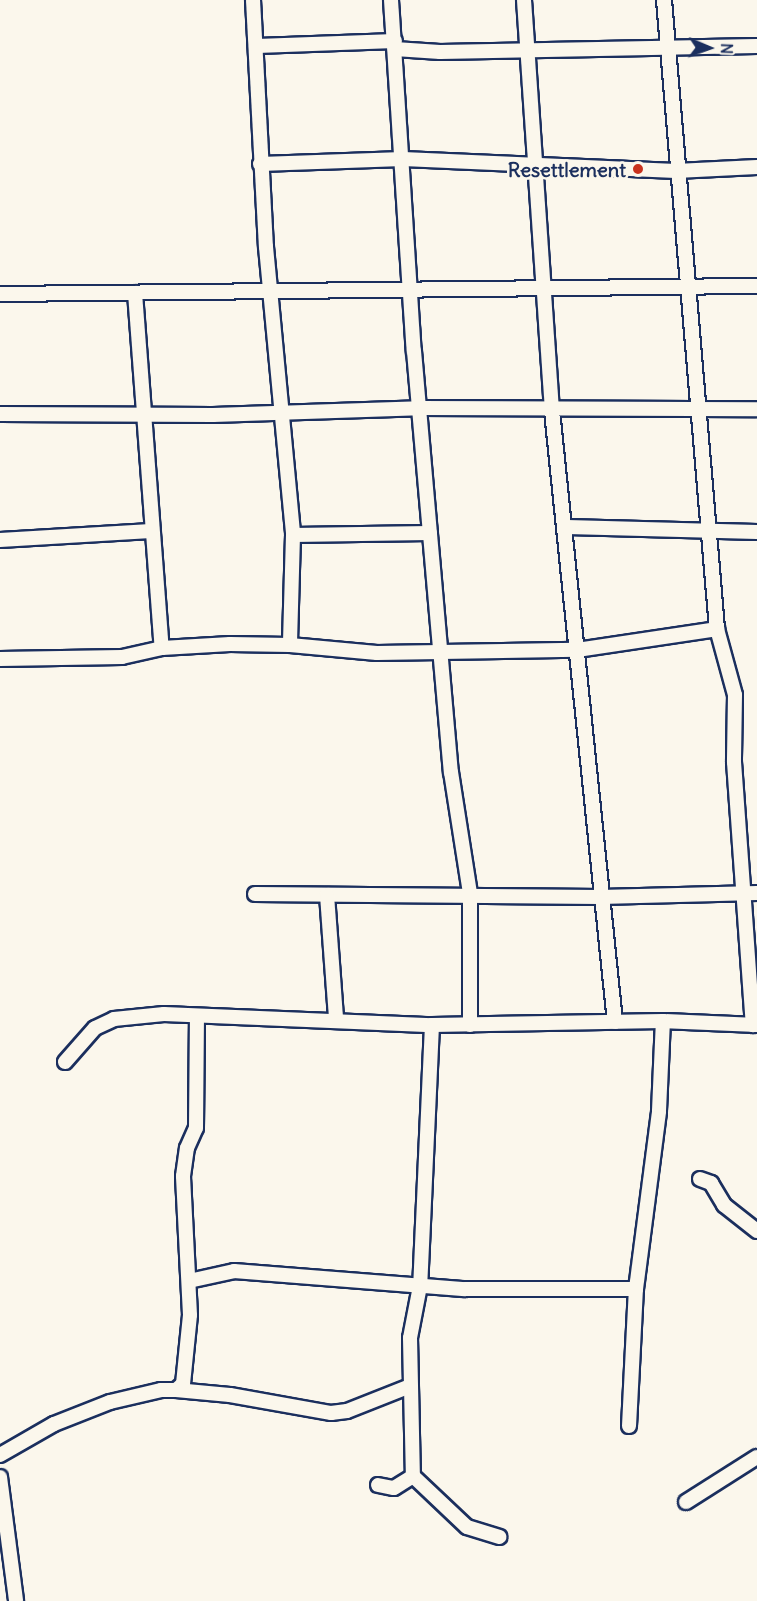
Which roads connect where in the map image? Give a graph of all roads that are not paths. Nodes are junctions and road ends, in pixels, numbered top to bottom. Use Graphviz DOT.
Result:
graph roads {
  1 [pos="253,0"];
  2 [pos="391,0"];
  3 [pos="524,0"];
  4 [pos="664,0"];
  5 [pos="395,45"];
  6 [pos="257,46"];
  7 [pos="757,46"];
  8 [pos="525,48"];
  9 [pos="667,48"];
  10 [pos="404,159"];
  11 [pos="260,164"];
  12 [pos="757,167"];
  13 [pos="538,168"];
  14 [pos="676,171"];
  15 [pos="685,284"];
  16 [pos="757,286"];
  17 [pos="412,287"];
  18 [pos="543,288"];
  19 [pos="271,292"];
  20 [pos="135,293"];
  21 [pos="0,294"];
  22 [pos="419,408"];
  23 [pos="696,409"];
  24 [pos="757,409"];
  25 [pos="281,411"];
  26 [pos="552,411"];
  27 [pos="0,414"];
  28 [pos="143,414"];
  29 [pos="567,527"];
  30 [pos="151,531"];
  31 [pos="707,532"];
  32 [pos="757,532"];
  33 [pos="430,533"];
  34 [pos="293,535"];
  35 [pos="0,540"];
  36 [pos="717,629"];
  37 [pos="290,645"];
  38 [pos="162,648"];
  39 [pos="440,649"];
  40 [pos="577,650"];
  41 [pos="0,659"];
  42 [pos="470,893"];
  43 [pos="750,893"];
  44 [pos="255,894"];
  45 [pos="327,895"];
  46 [pos="600,897"];
  47 [pos="197,1016"];
  48 [pos="336,1018"];
  49 [pos="663,1021"];
  50 [pos="615,1022"];
  51 [pos="432,1025"];
  52 [pos="470,1025"];
  53 [pos="755,1025"];
  54 [pos="65,1062"];
  55 [pos="700,1179"];
  56 [pos="757,1231"];
  57 [pos="189,1281"];
  58 [pos="420,1286"];
  59 [pos="636,1289"];
  60 [pos="410,1386"];
  61 [pos="176,1390"];
  62 [pos="629,1426"];
  63 [pos="0,1455"];
  64 [pos="757,1457"];
  65 [pos="412,1476"];
  66 [pos="0,1477"];
  67 [pos="378,1485"];
  68 [pos="686,1502"];
  69 [pos="499,1537"];
  70 [pos="16,1601"];
  1 -- 6 [label="street"];
  2 -- 5 [label="street"];
  3 -- 8 [label="street"];
  4 -- 9 [label="street"];
  5 -- 6 [label="street"];
  5 -- 8 [label="street"];
  5 -- 10 [label="street"];
  6 -- 11 [label="street"];
  7 -- 9 [label="street"];
  8 -- 9 [label="street"];
  8 -- 13 [label="street"];
  9 -- 14 [label="street"];
  10 -- 11 [label="street"];
  10 -- 13 [label="street"];
  10 -- 17 [label="street"];
  11 -- 19 [label="street"];
  12 -- 14 [label="street"];
  13 -- 14 [label="street"];
  13 -- 18 [label="street"];
  14 -- 15 [label="street"];
  15 -- 16 [label="street"];
  15 -- 18 [label="street"];
  15 -- 23 [label="street"];
  17 -- 18 [label="street"];
  17 -- 19 [label="street"];
  17 -- 22 [label="street"];
  18 -- 26 [label="street"];
  19 -- 20 [label="street"];
  19 -- 25 [label="street"];
  20 -- 21 [label="street"];
  20 -- 28 [label="street"];
  22 -- 25 [label="street"];
  22 -- 26 [label="street"];
  22 -- 33 [label="street"];
  23 -- 24 [label="street"];
  23 -- 26 [label="street"];
  23 -- 31 [label="street"];
  25 -- 28 [label="street"];
  25 -- 34 [label="street"];
  26 -- 29 [label="street"];
  27 -- 28 [label="street"];
  28 -- 30 [label="street"];
  29 -- 31 [label="street"];
  29 -- 40 [label="street"];
  30 -- 35 [label="street"];
  30 -- 38 [label="street"];
  31 -- 32 [label="street"];
  31 -- 36 [label="street"];
  33 -- 34 [label="street"];
  33 -- 39 [label="street"];
  34 -- 37 [label="street"];
  36 -- 40 [label="street"];
  36 -- 43 [label="street"];
  37 -- 38 [label="street"];
  37 -- 39 [label="street"];
  38 -- 41 [label="street"];
  39 -- 40 [label="street"];
  39 -- 42 [label="street"];
  40 -- 46 [label="street"];
  42 -- 45 [label="street"];
  42 -- 46 [label="street"];
  42 -- 52 [label="street"];
  43 -- 46 [label="street"];
  43 -- 53 [label="street"];
  44 -- 45 [label="street"];
  45 -- 48 [label="street"];
  46 -- 50 [label="street"];
  47 -- 48 [label="street"];
  47 -- 54 [label="street"];
  47 -- 57 [label="street"];
  48 -- 51 [label="street"];
  49 -- 50 [label="street"];
  49 -- 53 [label="street"];
  49 -- 59 [label="street"];
  50 -- 52 [label="street"];
  51 -- 52 [label="street"];
  51 -- 58 [label="street"];
  55 -- 56 [label="street"];
  57 -- 58 [label="street"];
  57 -- 61 [label="street"];
  58 -- 59 [label="street"];
  58 -- 60 [label="street"];
  59 -- 62 [label="street"];
  60 -- 61 [label="street"];
  60 -- 65 [label="street"];
  61 -- 63 [label="street"];
  64 -- 68 [label="street"];
  65 -- 67 [label="street"];
  65 -- 69 [label="street"];
  66 -- 70 [label="street"];
}
